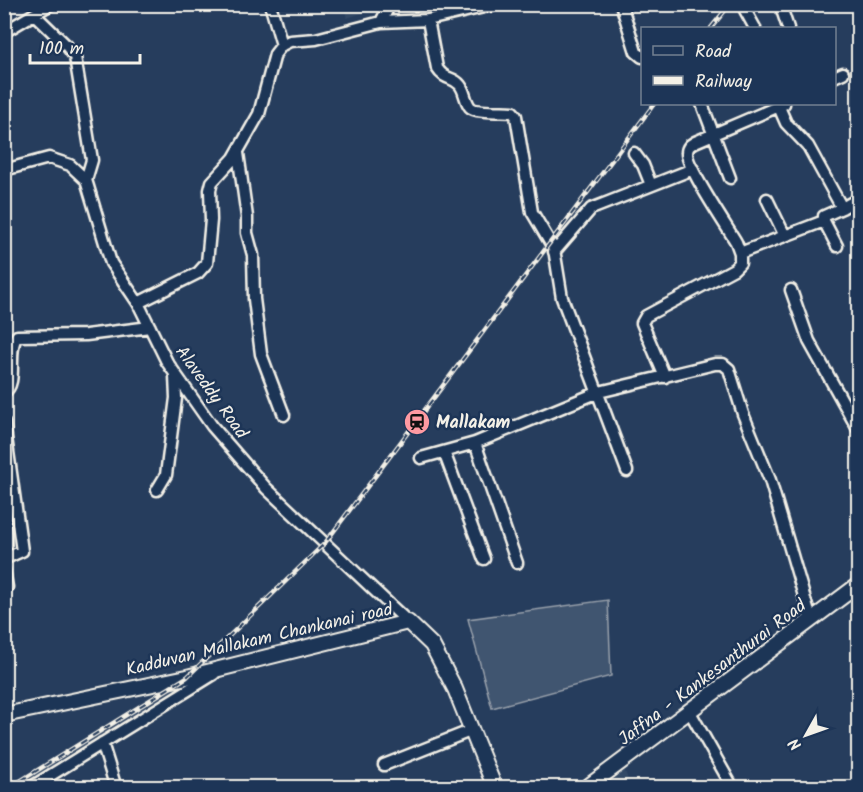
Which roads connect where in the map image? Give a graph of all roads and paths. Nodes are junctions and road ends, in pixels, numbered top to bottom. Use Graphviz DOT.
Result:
graph roads {
  1 [pos="51,4"];
  2 [pos="270,4"];
  3 [pos="388,4"];
  4 [pos="497,4"];
  5 [pos="621,4"];
  6 [pos="780,4"];
  7 [pos="746,10"];
  8 [pos="34,14"];
  9 [pos="428,20"];
  10 [pos="381,22"];
  11 [pos="754,27"];
  12 [pos="788,27"];
  13 [pos="4,32"];
  14 [pos="282,45"];
  15 [pos="641,56"];
  16 [pos="702,105"];
  17 [pos="782,105"];
  18 [pos="714,135"];
  19 [pos="238,153"];
  20 [pos="634,153"];
  21 [pos="693,169"];
  22 [pos="4,170"];
  23 [pos="730,178"];
  24 [pos="86,180"];
  25 [pos="651,185"];
  26 [pos="767,199"];
  27 [pos="858,199"];
  28 [pos="843,208"];
  29 [pos="824,221"];
  30 [pos="785,236"];
  31 [pos="837,246"];
  32 [pos="554,252"];
  33 [pos="740,253"];
  34 [pos="791,290"];
  35 [pos="138,303"];
  36 [pos="150,327"];
  37 [pos="175,375"];
  38 [pos="665,377"];
  39 [pos="4,392"];
  40 [pos="599,392"];
  41 [pos="284,416"];
  42 [pos="4,423"];
  43 [pos="858,429"];
  44 [pos="475,443"];
  45 [pos="444,452"];
  46 [pos="421,458"];
  47 [pos="627,471"];
  48 [pos="157,490"];
  49 [pos="484,559"];
  50 [pos="4,560"];
  51 [pos="517,563"];
  52 [pos="4,570"];
  53 [pos="858,585"];
  54 [pos="4,588"];
  55 [pos="811,621"];
  56 [pos="408,622"];
  57 [pos="224,668"];
  58 [pos="690,712"];
  59 [pos="4,715"];
  60 [pos="471,731"];
  61 [pos="102,743"];
  62 [pos="384,765"];
  63 [pos="30,788"];
  64 [pos="116,788"];
  65 [pos="495,788"];
  66 [pos="586,788"];
  67 [pos="733,788"];
  1 -- 8 [label="street"];
  2 -- 14 [label="street"];
  3 -- 10 [label="street"];
  4 -- 9 [label="street"];
  5 -- 15 [label="street"];
  6 -- 12 [label="street"];
  7 -- 11 [label="street"];
  8 -- 13 [label="street"];
  8 -- 24 [label="street"];
  9 -- 10 [label="street"];
  9 -- 32 [label="street"];
  10 -- 14 [label="street"];
  14 -- 19 [label="street"];
  16 -- 18 [label="street"];
  17 -- 18 [label="street"];
  17 -- 28 [label="street"];
  18 -- 21 [label="street"];
  18 -- 23 [label="street"];
  19 -- 35 [label="street"];
  19 -- 41 [label="street"];
  20 -- 25 [label="street"];
  21 -- 25 [label="street"];
  21 -- 33 [label="street"];
  22 -- 24 [label="street"];
  24 -- 35 [label="street, Alaveddy Road"];
  25 -- 32 [label="street"];
  26 -- 30 [label="street"];
  27 -- 28 [label="street"];
  28 -- 29 [label="street"];
  29 -- 30 [label="street"];
  29 -- 31 [label="street"];
  30 -- 33 [label="street"];
  32 -- 40 [label="street"];
  33 -- 38 [label="street"];
  34 -- 43 [label="street"];
  35 -- 36 [label="street, Alaveddy Road"];
  36 -- 37 [label="street, Alaveddy Road"];
  36 -- 39 [label="street"];
  37 -- 48 [label="street"];
  37 -- 56 [label="street, Alaveddy Road"];
  38 -- 40 [label="street"];
  38 -- 55 [label="street"];
  40 -- 44 [label="street"];
  40 -- 47 [label="street"];
  42 -- 50 [label="street"];
  44 -- 45 [label="street"];
  44 -- 51 [label="street"];
  45 -- 46 [label="street"];
  45 -- 49 [label="street"];
  52 -- 54 [label="street"];
  53 -- 55 [label="main road, Jaffna - Kankesanthurai Road"];
  55 -- 58 [label="main road, Jaffna - Kankesanthurai Road"];
  56 -- 57 [label="main road, Kadduvan Mallakam Chankanai road"];
  56 -- 60 [label="main road, Kadduvan Mallakam Chankanai road"];
  57 -- 59 [label="main road, Kadduvan Mallakam Chankanai road"];
  57 -- 61 [label="street"];
  58 -- 66 [label="main road, Jaffna - Kankesanthurai Road"];
  58 -- 67 [label="street"];
  60 -- 62 [label="street"];
  60 -- 65 [label="main road, Kadduvan Mallakam Chankanai road"];
  61 -- 63 [label="street"];
  61 -- 64 [label="street"];
}
